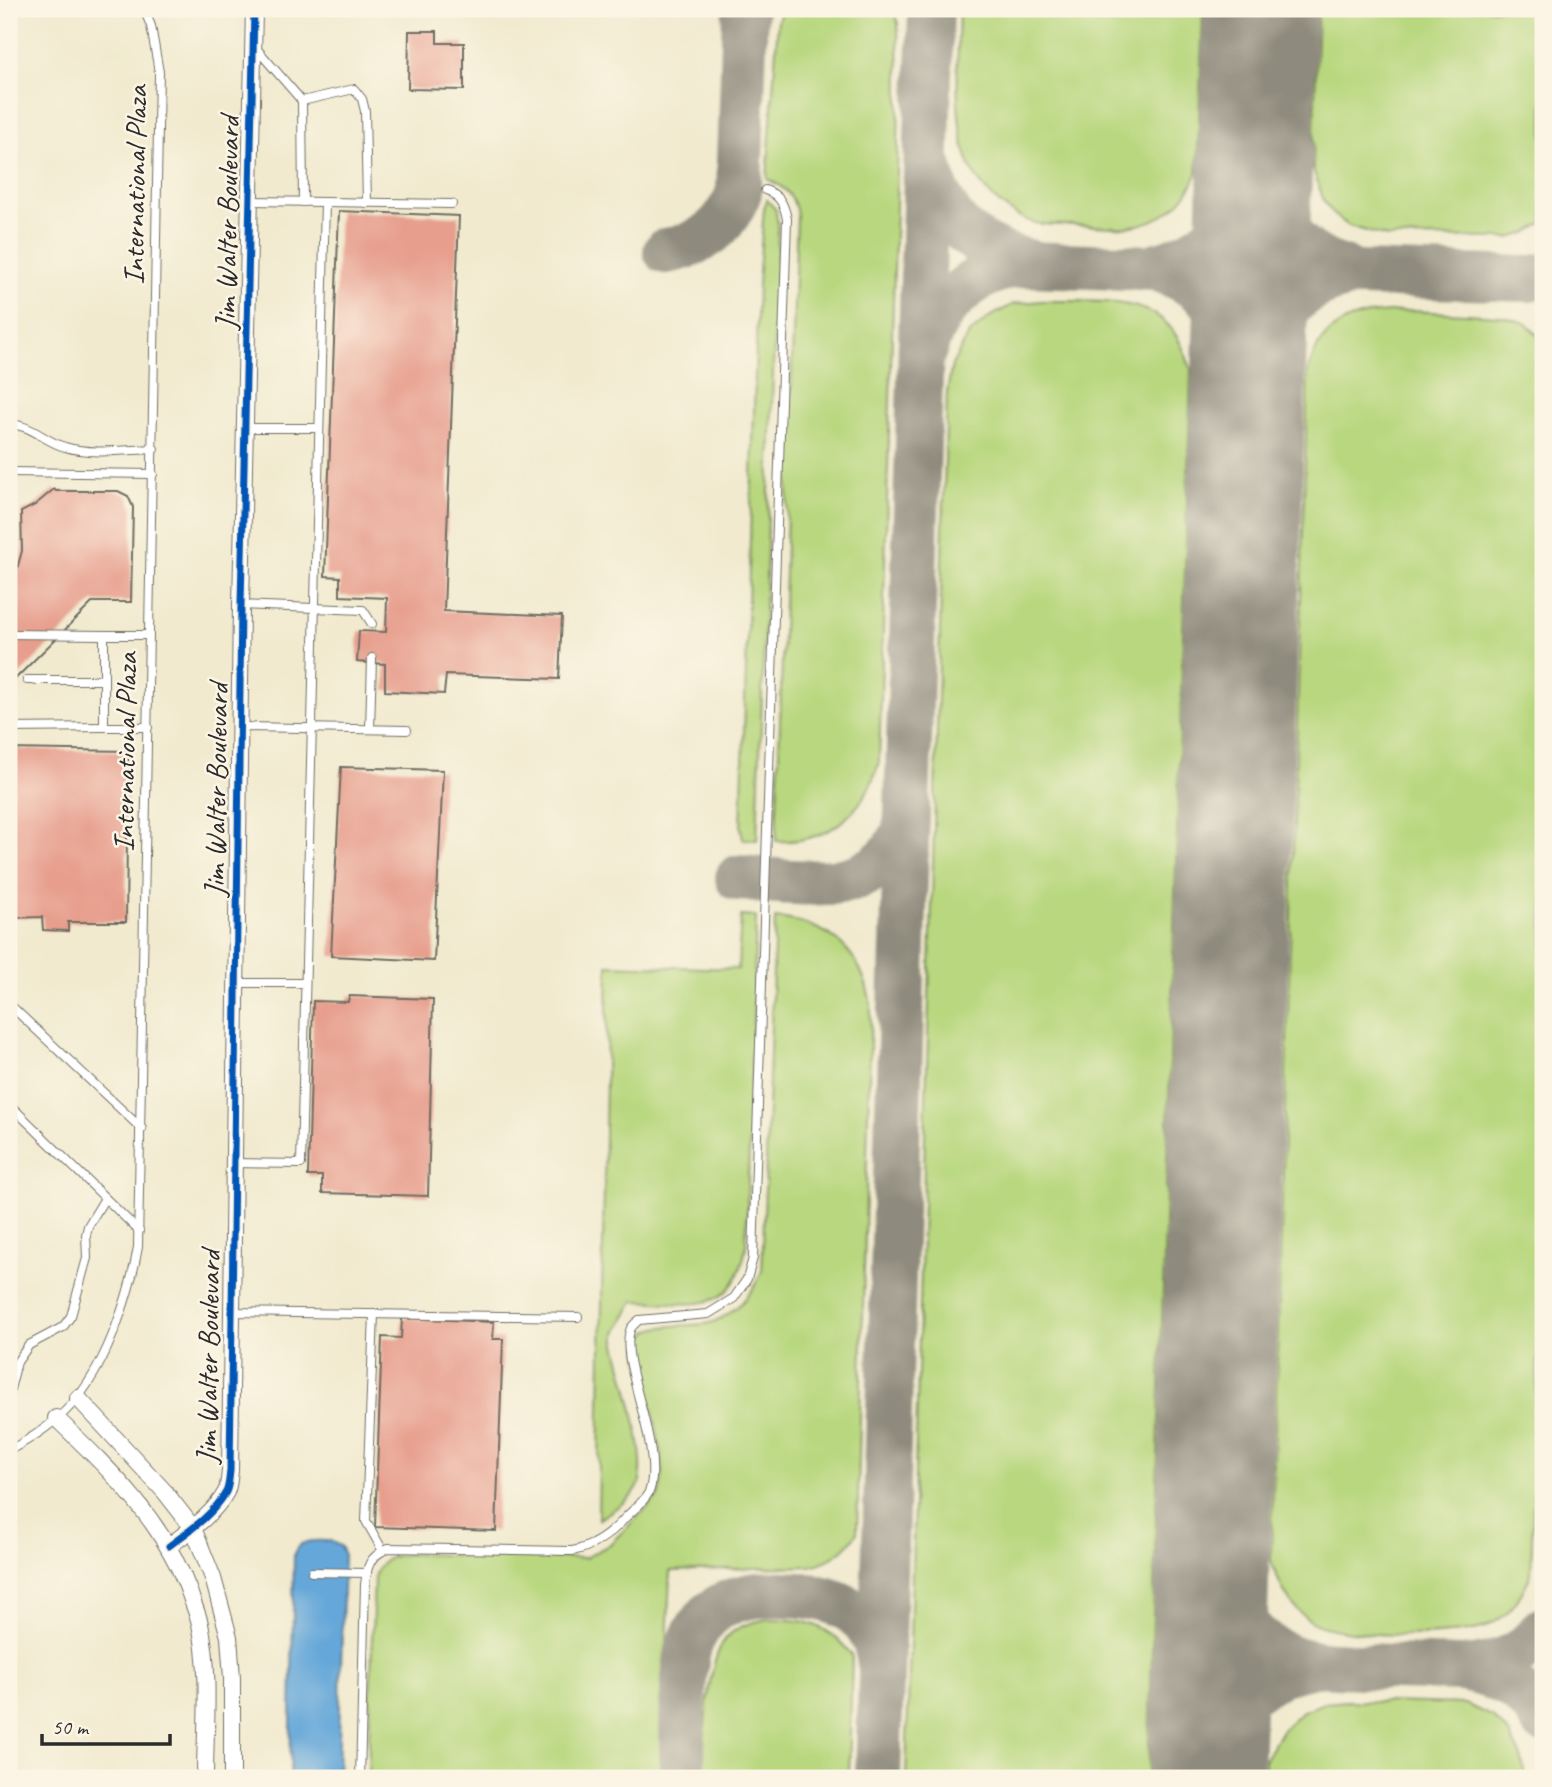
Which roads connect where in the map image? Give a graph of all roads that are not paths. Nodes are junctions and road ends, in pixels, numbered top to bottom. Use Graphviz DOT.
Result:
graph roads {
  1 [pos="144,9"];
  2 [pos="254,9"];
  3 [pos="253,46"];
  4 [pos="302,101"];
  5 [pos="765,190"];
  6 [pos="250,201"];
  7 [pos="303,202"];
  8 [pos="325,202"];
  9 [pos="367,203"];
  10 [pos="452,204"];
  11 [pos="9,425"];
  12 [pos="245,428"];
  13 [pos="319,428"];
  14 [pos="154,449"];
  15 [pos="9,472"];
  16 [pos="153,474"];
  17 [pos="242,605"];
  18 [pos="314,608"];
  19 [pos="372,624"];
  20 [pos="9,634"];
  21 [pos="104,635"];
  22 [pos="149,635"];
  23 [pos="372,658"];
  24 [pos="27,680"];
  25 [pos="104,680"];
  26 [pos="9,727"];
  27 [pos="104,727"];
  28 [pos="148,727"];
  29 [pos="240,727"];
  30 [pos="313,728"];
  31 [pos="370,729"];
  32 [pos="407,730"];
  33 [pos="235,983"];
  34 [pos="305,983"];
  35 [pos="9,1004"];
  36 [pos="9,1104"];
  37 [pos="142,1129"];
  38 [pos="233,1163"];
  39 [pos="105,1198"];
  40 [pos="139,1231"];
  41 [pos="232,1312"];
  42 [pos="374,1314"];
  43 [pos="578,1317"];
  44 [pos="9,1393"];
  45 [pos="78,1398"];
  46 [pos="56,1418"];
  47 [pos="9,1450"];
  48 [pos="193,1528"];
  49 [pos="169,1546"];
  50 [pos="383,1551"];
  51 [pos="312,1572"];
  52 [pos="367,1573"];
  53 [pos="205,1778"];
  54 [pos="232,1778"];
  55 [pos="360,1778"];
  1 -- 14 [label="lane, International Plaza"];
  2 -- 3 [label="street, Jim Walter Boulevard"];
  3 -- 4 [label="lane"];
  3 -- 6 [label="street, Jim Walter Boulevard"];
  4 -- 7 [label="lane"];
  4 -- 9 [label="lane"];
  5 -- 50 [label="lane"];
  6 -- 7 [label="lane"];
  6 -- 12 [label="street, Jim Walter Boulevard"];
  7 -- 8 [label="lane"];
  8 -- 9 [label="lane"];
  8 -- 13 [label="lane"];
  9 -- 10 [label="lane"];
  11 -- 14 [label="lane"];
  12 -- 13 [label="lane"];
  12 -- 17 [label="street, Jim Walter Boulevard"];
  13 -- 18 [label="lane"];
  14 -- 16 [label="lane, International Plaza"];
  15 -- 16 [label="lane"];
  16 -- 22 [label="lane, International Plaza"];
  17 -- 18 [label="lane"];
  17 -- 29 [label="street, Jim Walter Boulevard"];
  18 -- 19 [label="lane"];
  18 -- 30 [label="lane"];
  20 -- 21 [label="lane"];
  21 -- 22 [label="lane"];
  21 -- 25 [label="lane"];
  22 -- 28 [label="lane, International Plaza"];
  23 -- 31 [label="lane"];
  24 -- 25 [label="lane"];
  25 -- 27 [label="lane"];
  26 -- 27 [label="lane"];
  27 -- 28 [label="lane"];
  28 -- 37 [label="lane, International Plaza"];
  29 -- 30 [label="lane"];
  29 -- 33 [label="street, Jim Walter Boulevard"];
  30 -- 31 [label="lane"];
  30 -- 34 [label="lane"];
  31 -- 32 [label="lane"];
  33 -- 34 [label="lane"];
  33 -- 38 [label="street, Jim Walter Boulevard"];
  34 -- 38 [label="lane"];
  35 -- 37 [label="lane"];
  36 -- 39 [label="lane"];
  37 -- 40 [label="lane, International Plaza"];
  38 -- 41 [label="street, Jim Walter Boulevard"];
  39 -- 40 [label="lane"];
  39 -- 44 [label="lane"];
  40 -- 45 [label="lane, International Plaza"];
  41 -- 42 [label="lane"];
  41 -- 48 [label="street, Jim Walter Boulevard"];
  42 -- 43 [label="lane"];
  42 -- 50 [label="lane"];
  45 -- 46 [label="lane, International Plaza"];
  45 -- 48 [label="street"];
  46 -- 47 [label="lane, International Plaza"];
  46 -- 49 [label="street"];
  48 -- 49 [label="street, Jim Walter Boulevard"];
  48 -- 54 [label="street"];
  49 -- 53 [label="street"];
  50 -- 52 [label="lane"];
  51 -- 52 [label="lane"];
  52 -- 55 [label="lane"];
}
